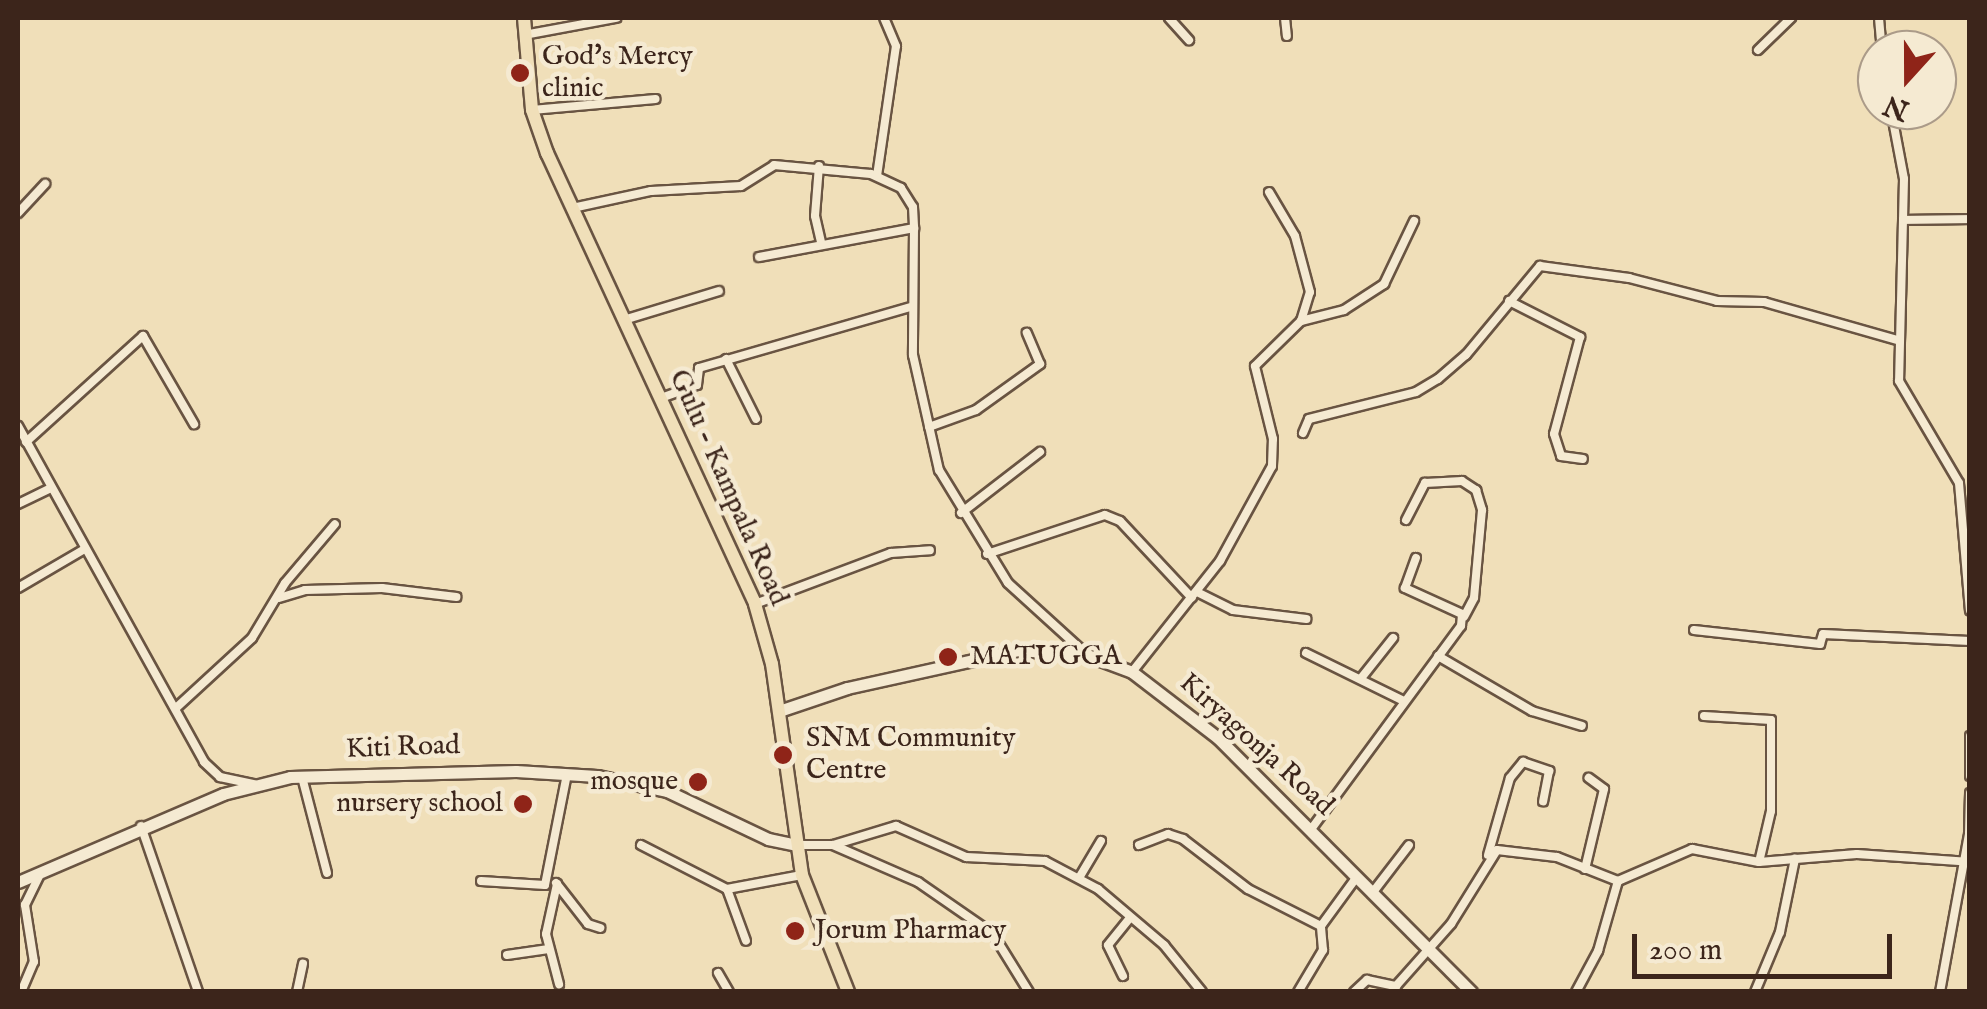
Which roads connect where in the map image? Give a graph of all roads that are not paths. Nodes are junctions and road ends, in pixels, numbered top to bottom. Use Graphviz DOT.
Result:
graph roads {
  1 [pos="524,18"];
  2 [pos="616,18"];
  3 [pos="884,18"];
  4 [pos="1169,18"];
  5 [pos="1285,18"];
  6 [pos="1792,18"];
  7 [pos="524,34"];
  8 [pos="1287,36"];
  9 [pos="1189,40"];
  10 [pos="1758,50"];
  11 [pos="656,100"];
  12 [pos="532,110"];
  13 [pos="1895,130"];
  14 [pos="818,166"];
  15 [pos="877,176"];
  16 [pos="45,184"];
  17 [pos="1268,192"];
  18 [pos="577,207"];
  19 [pos="18,214"];
  20 [pos="1970,219"];
  21 [pos="1414,220"];
  22 [pos="1903,220"];
  23 [pos="914,228"];
  24 [pos="821,244"];
  25 [pos="759,257"];
  26 [pos="719,291"];
  27 [pos="1509,301"];
  28 [pos="910,307"];
  29 [pos="628,319"];
  30 [pos="1302,322"];
  31 [pos="1027,333"];
  32 [pos="1897,340"];
  33 [pos="726,358"];
  34 [pos="661,398"];
  35 [pos="756,419"];
  36 [pos="194,424"];
  37 [pos="18,426"];
  38 [pos="928,427"];
  39 [pos="1303,432"];
  40 [pos="26,442"];
  41 [pos="1040,452"];
  42 [pos="1583,459"];
  43 [pos="51,488"];
  44 [pos="18,504"];
  45 [pos="961,513"];
  46 [pos="1406,520"];
  47 [pos="336,524"];
  48 [pos="84,550"];
  49 [pos="930,550"];
  50 [pos="987,554"];
  51 [pos="1416,558"];
  52 [pos="18,588"];
  53 [pos="1195,595"];
  54 [pos="279,598"];
  55 [pos="456,598"];
  56 [pos="755,604"];
  57 [pos="1970,611"];
  58 [pos="1306,618"];
  59 [pos="1462,622"];
  60 [pos="1694,630"];
  61 [pos="1394,638"];
  62 [pos="1970,641"];
  63 [pos="1306,652"];
  64 [pos="1087,656"];
  65 [pos="1438,656"];
  66 [pos="1132,672"];
  67 [pos="1362,677"];
  68 [pos="1402,700"];
  69 [pos="176,708"];
  70 [pos="779,710"];
  71 [pos="1704,716"];
  72 [pos="1582,726"];
  73 [pos="1970,736"];
  74 [pos="1969,763"];
  75 [pos="568,774"];
  76 [pos="302,776"];
  77 [pos="1970,776"];
  78 [pos="1589,778"];
  79 [pos="254,784"];
  80 [pos="1970,793"];
  81 [pos="1543,801"];
  82 [pos="141,826"];
  83 [pos="1312,828"];
  84 [pos="1101,840"];
  85 [pos="797,844"];
  86 [pos="641,845"];
  87 [pos="834,845"];
  88 [pos="1139,845"];
  89 [pos="1409,845"];
  90 [pos="1488,856"];
  91 [pos="1795,859"];
  92 [pos="1967,861"];
  93 [pos="1759,862"];
  94 [pos="1585,869"];
  95 [pos="42,870"];
  96 [pos="327,873"];
  97 [pos="550,875"];
  98 [pos="802,875"];
  99 [pos="1079,878"];
  100 [pos="1356,878"];
  101 [pos="481,881"];
  102 [pos="1618,881"];
  103 [pos="18,882"];
  104 [pos="557,884"];
  105 [pos="726,889"];
  106 [pos="1373,892"];
  107 [pos="1130,918"];
  108 [pos="1321,926"];
  109 [pos="600,928"];
  110 [pos="746,941"];
  111 [pos="548,949"];
  112 [pos="1428,950"];
  113 [pos="506,955"];
  114 [pos="303,964"];
  115 [pos="718,973"];
  116 [pos="1123,976"];
  117 [pos="559,984"];
  118 [pos="21,992"];
  119 [pos="198,992"];
  120 [pos="297,992"];
  121 [pos="728,992"];
  122 [pos="848,992"];
  123 [pos="1029,992"];
  124 [pos="1202,992"];
  125 [pos="1298,992"];
  126 [pos="1354,992"];
  127 [pos="1471,992"];
  128 [pos="1576,992"];
  129 [pos="1755,992"];
  130 [pos="1940,992"];
  1 -- 7 [label="main road, Gulu - Kampala Road"];
  2 -- 7 [label="street"];
  3 -- 15 [label="street"];
  4 -- 9 [label="street"];
  5 -- 8 [label="street"];
  6 -- 10 [label="street"];
  7 -- 12 [label="main road, Gulu - Kampala Road"];
  11 -- 12 [label="street"];
  12 -- 18 [label="main road, Gulu - Kampala Road"];
  13 -- 22 [label="street"];
  14 -- 15 [label="street"];
  14 -- 18 [label="street"];
  14 -- 24 [label="street"];
  15 -- 23 [label="street"];
  16 -- 19 [label="street"];
  17 -- 30 [label="street"];
  18 -- 29 [label="main road, Gulu - Kampala Road"];
  20 -- 22 [label="street"];
  21 -- 30 [label="street"];
  22 -- 32 [label="street"];
  23 -- 24 [label="street"];
  23 -- 28 [label="street"];
  24 -- 25 [label="street"];
  26 -- 29 [label="street"];
  27 -- 32 [label="street"];
  27 -- 39 [label="street"];
  27 -- 42 [label="street"];
  28 -- 33 [label="street"];
  28 -- 38 [label="street"];
  29 -- 34 [label="main road, Gulu - Kampala Road"];
  30 -- 53 [label="street"];
  31 -- 38 [label="street"];
  32 -- 57 [label="street"];
  33 -- 34 [label="street"];
  33 -- 35 [label="street"];
  34 -- 56 [label="main road, Gulu - Kampala Road"];
  36 -- 40 [label="street"];
  37 -- 40 [label="street"];
  38 -- 45 [label="street"];
  40 -- 43 [label="street"];
  41 -- 45 [label="street"];
  43 -- 44 [label="street"];
  43 -- 48 [label="street"];
  45 -- 50 [label="street"];
  46 -- 59 [label="street"];
  47 -- 54 [label="street"];
  48 -- 52 [label="street"];
  48 -- 69 [label="street"];
  49 -- 56 [label="street"];
  50 -- 53 [label="street"];
  50 -- 64 [label="street"];
  51 -- 59 [label="street"];
  53 -- 58 [label="street"];
  53 -- 66 [label="street"];
  54 -- 55 [label="street"];
  54 -- 69 [label="street"];
  56 -- 70 [label="main road, Gulu - Kampala Road"];
  59 -- 65 [label="street"];
  60 -- 62 [label="street"];
  61 -- 67 [label="street"];
  63 -- 67 [label="street"];
  64 -- 66 [label="street, Kiryagonja Road"];
  64 -- 70 [label="street, Kiryagonja Road"];
  65 -- 68 [label="street"];
  65 -- 72 [label="street"];
  66 -- 83 [label="street, Kiryagonja Road"];
  67 -- 68 [label="street"];
  68 -- 83 [label="street"];
  69 -- 79 [label="street"];
  70 -- 85 [label="main road, Gulu - Kampala Road"];
  71 -- 93 [label="street"];
  73 -- 74 [label="street"];
  74 -- 77 [label="street"];
  75 -- 76 [label="street, Kiti Road"];
  75 -- 85 [label="street, Kiti Road"];
  75 -- 97 [label="street"];
  76 -- 79 [label="street, Kiti Road"];
  76 -- 96 [label="street"];
  78 -- 94 [label="street"];
  79 -- 82 [label="street, Kiti Road"];
  80 -- 92 [label="street"];
  81 -- 90 [label="street"];
  82 -- 95 [label="street, Kiti Road"];
  82 -- 119 [label="street"];
  83 -- 100 [label="street, Kiryagonja Road"];
  84 -- 99 [label="street"];
  85 -- 87 [label="street"];
  85 -- 98 [label="main road, Gulu - Kampala Road"];
  86 -- 105 [label="street"];
  87 -- 99 [label="street"];
  87 -- 123 [label="street"];
  88 -- 108 [label="street"];
  89 -- 106 [label="street"];
  90 -- 94 [label="street"];
  90 -- 112 [label="street"];
  91 -- 92 [label="street"];
  91 -- 93 [label="street"];
  91 -- 129 [label="street"];
  92 -- 130 [label="street"];
  93 -- 102 [label="street"];
  94 -- 102 [label="street"];
  95 -- 103 [label="street, Kiti Road"];
  95 -- 118 [label="street"];
  97 -- 101 [label="street"];
  97 -- 104 [label="street"];
  98 -- 105 [label="street"];
  98 -- 122 [label="main road, Gulu - Kampala Road"];
  99 -- 107 [label="street"];
  100 -- 106 [label="street, Kiryagonja Road"];
  100 -- 108 [label="street"];
  102 -- 128 [label="street"];
  104 -- 109 [label="street"];
  104 -- 111 [label="street"];
  105 -- 110 [label="street"];
  106 -- 112 [label="street, Kiryagonja Road"];
  107 -- 116 [label="street"];
  107 -- 124 [label="street"];
  108 -- 125 [label="street"];
  111 -- 113 [label="street"];
  111 -- 117 [label="street"];
  112 -- 126 [label="street"];
  112 -- 127 [label="street, Kiryagonja Road"];
  114 -- 120 [label="street"];
  115 -- 121 [label="street"];
}
